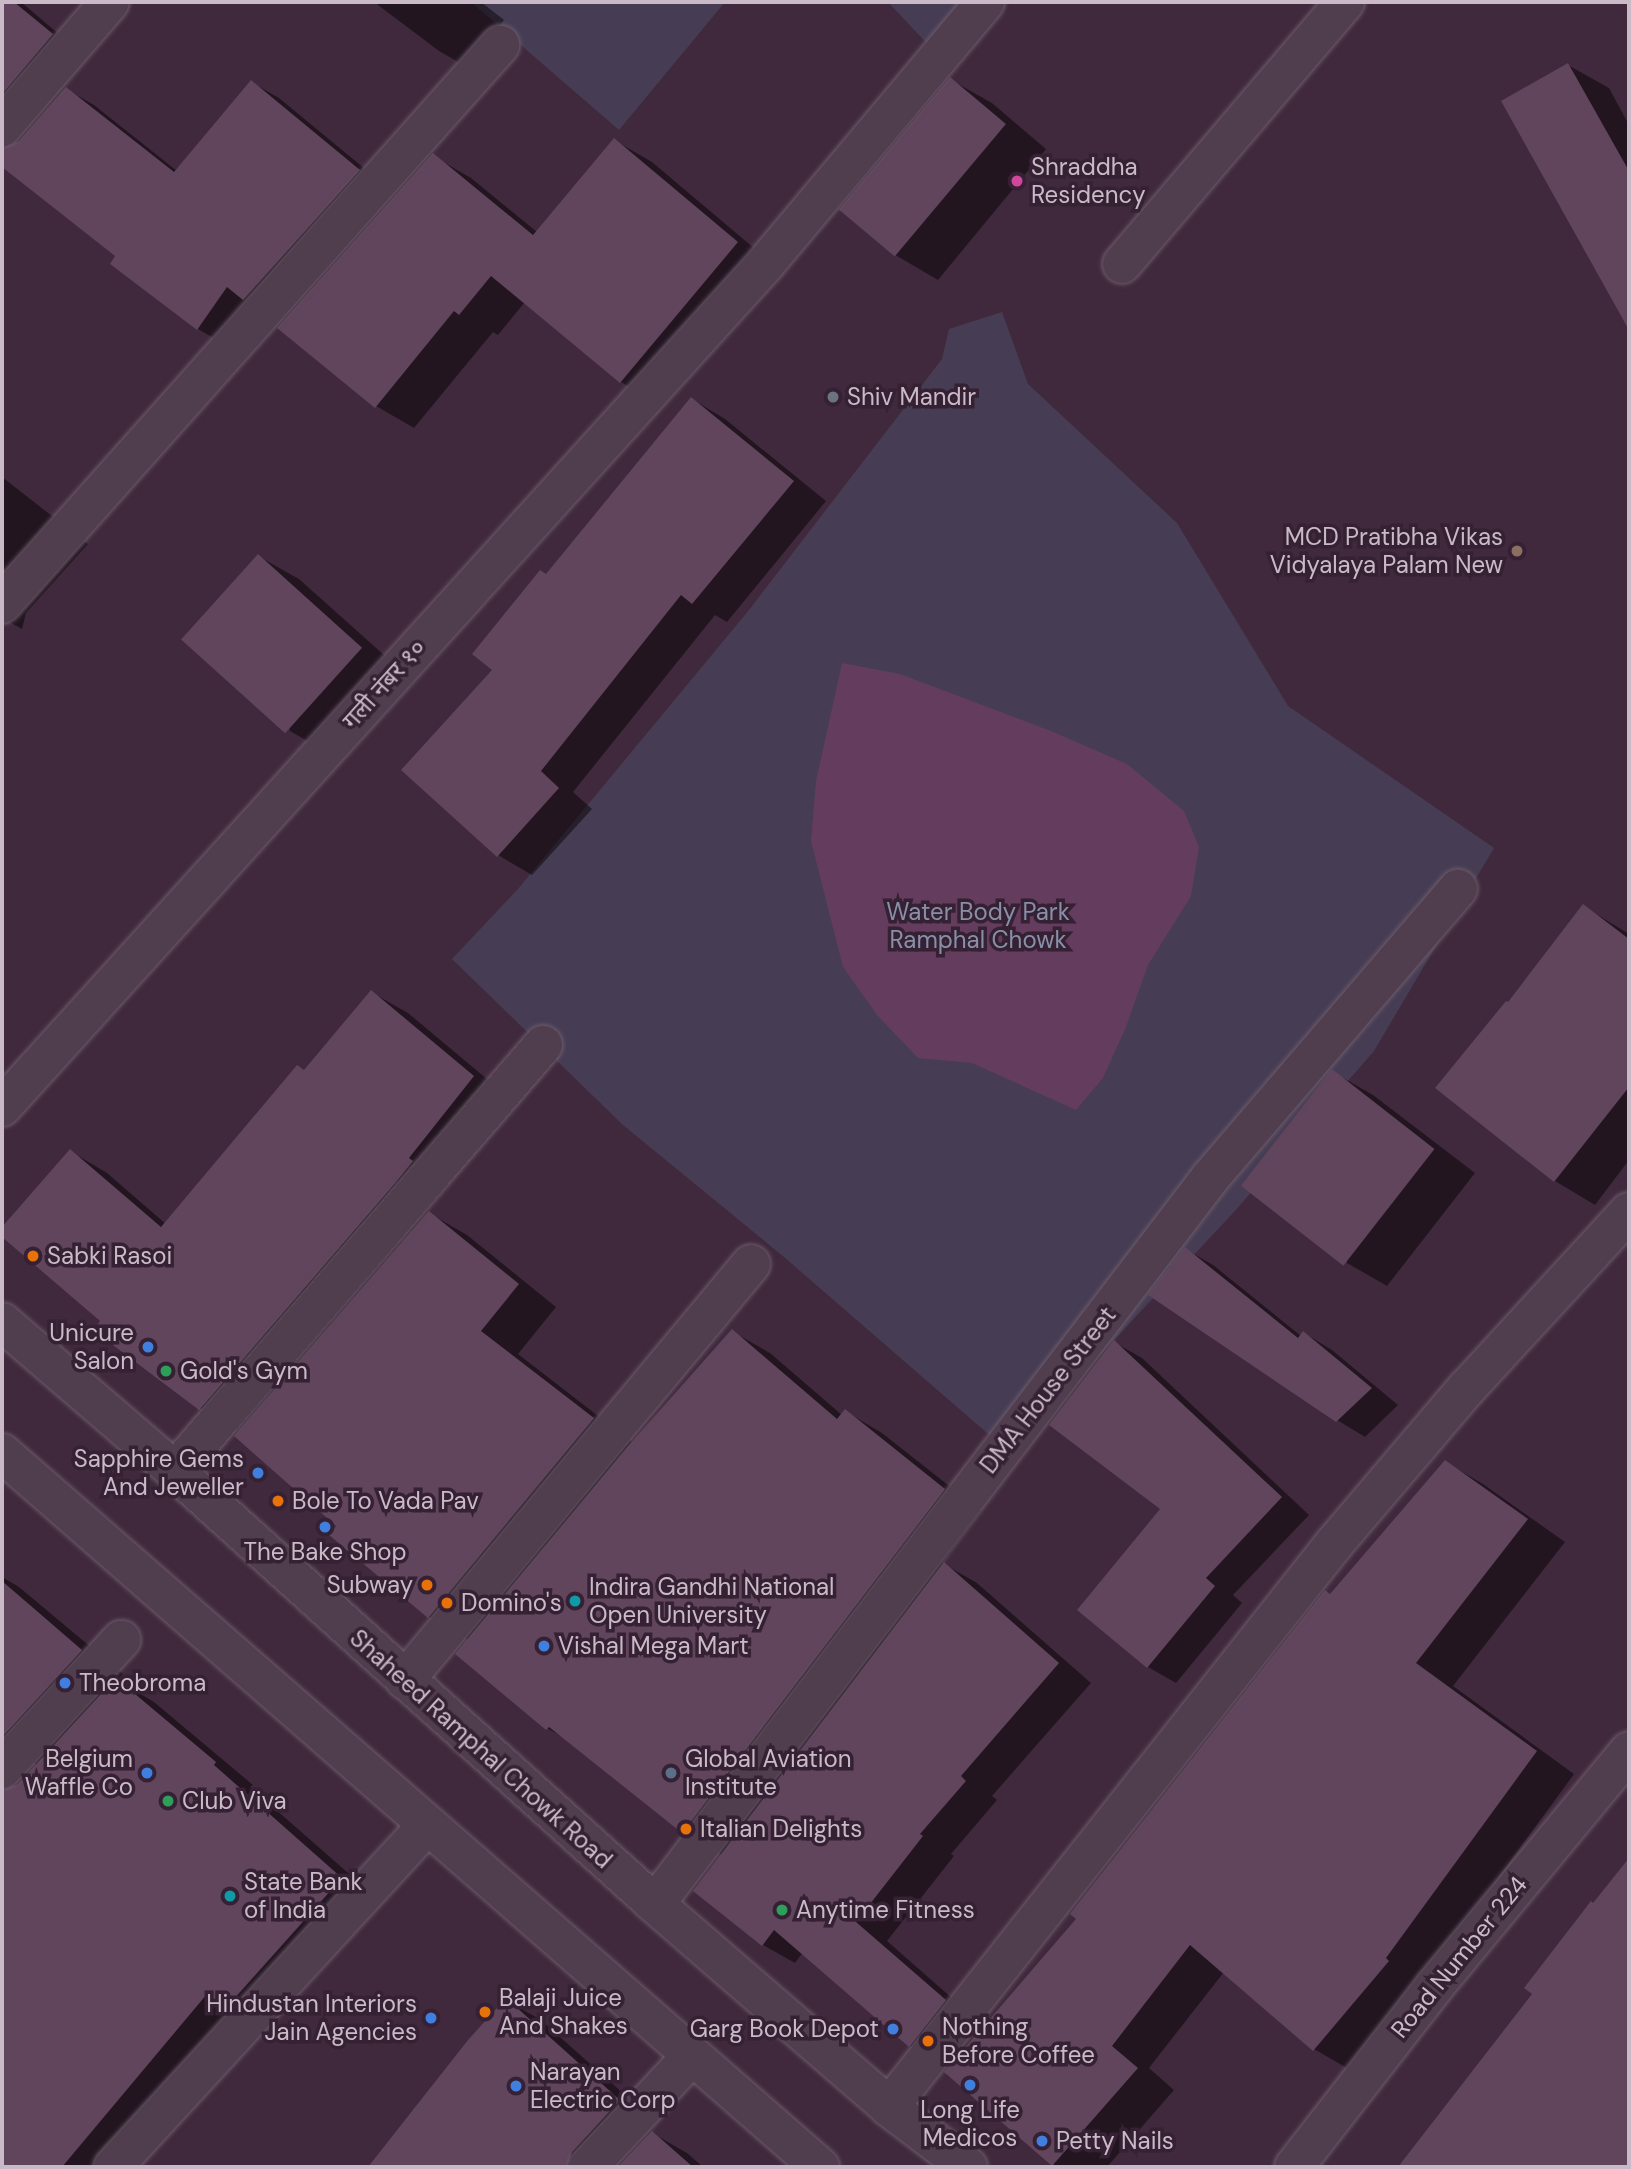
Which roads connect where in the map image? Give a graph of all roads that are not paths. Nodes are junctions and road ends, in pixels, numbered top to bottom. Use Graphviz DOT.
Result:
graph roads {
  1 [pos="110,2"];
  2 [pos="985,2"];
  3 [pos="1345,2"];
  4 [pos="500,45"];
  5 [pos="2,127"];
  6 [pos="1122,264"];
  7 [pos="2,604"];
  8 [pos="1458,889"];
  9 [pos="543,1045"];
  10 [pos="2,1107"];
  11 [pos="1629,1212"];
  12 [pos="751,1264"];
  13 [pos="2,1322"];
  14 [pos="174,1471"];
  15 [pos="9,1473"];
  16 [pos="121,1640"];
  17 [pos="405,1680"];
  18 [pos="1629,1751"];
  19 [pos="2,1769"];
  20 [pos="428,1825"];
  21 [pos="655,1904"];
  22 [pos="692,2056"];
  23 [pos="889,2107"];
  24 [pos="113,2167"];
  25 [pos="588,2167"];
  26 [pos="820,2167"];
  27 [pos="968,2167"];
  28 [pos="1294,2167"];
  1 -- 5 [label="street"];
  2 -- 10 [label="street, गली नंबर १०"];
  3 -- 6 [label="street"];
  4 -- 7 [label="street"];
  8 -- 21 [label="street, DMA House Street"];
  9 -- 14 [label="street"];
  11 -- 23 [label="street"];
  12 -- 17 [label="street"];
  13 -- 14 [label="street, Shaheed Ramphal Chowk Road"];
  14 -- 17 [label="street, Shaheed Ramphal Chowk Road"];
  15 -- 20 [label="street"];
  16 -- 19 [label="street"];
  17 -- 21 [label="street, Shaheed Ramphal Chowk Road"];
  18 -- 28 [label="street, Road Number 224"];
  20 -- 22 [label="street"];
  20 -- 24 [label="street"];
  21 -- 23 [label="street, Shaheed Ramphal Chowk Road"];
  22 -- 25 [label="street"];
  22 -- 26 [label="street"];
  23 -- 27 [label="street, Shaheed Ramphal Chowk Road"];
}
